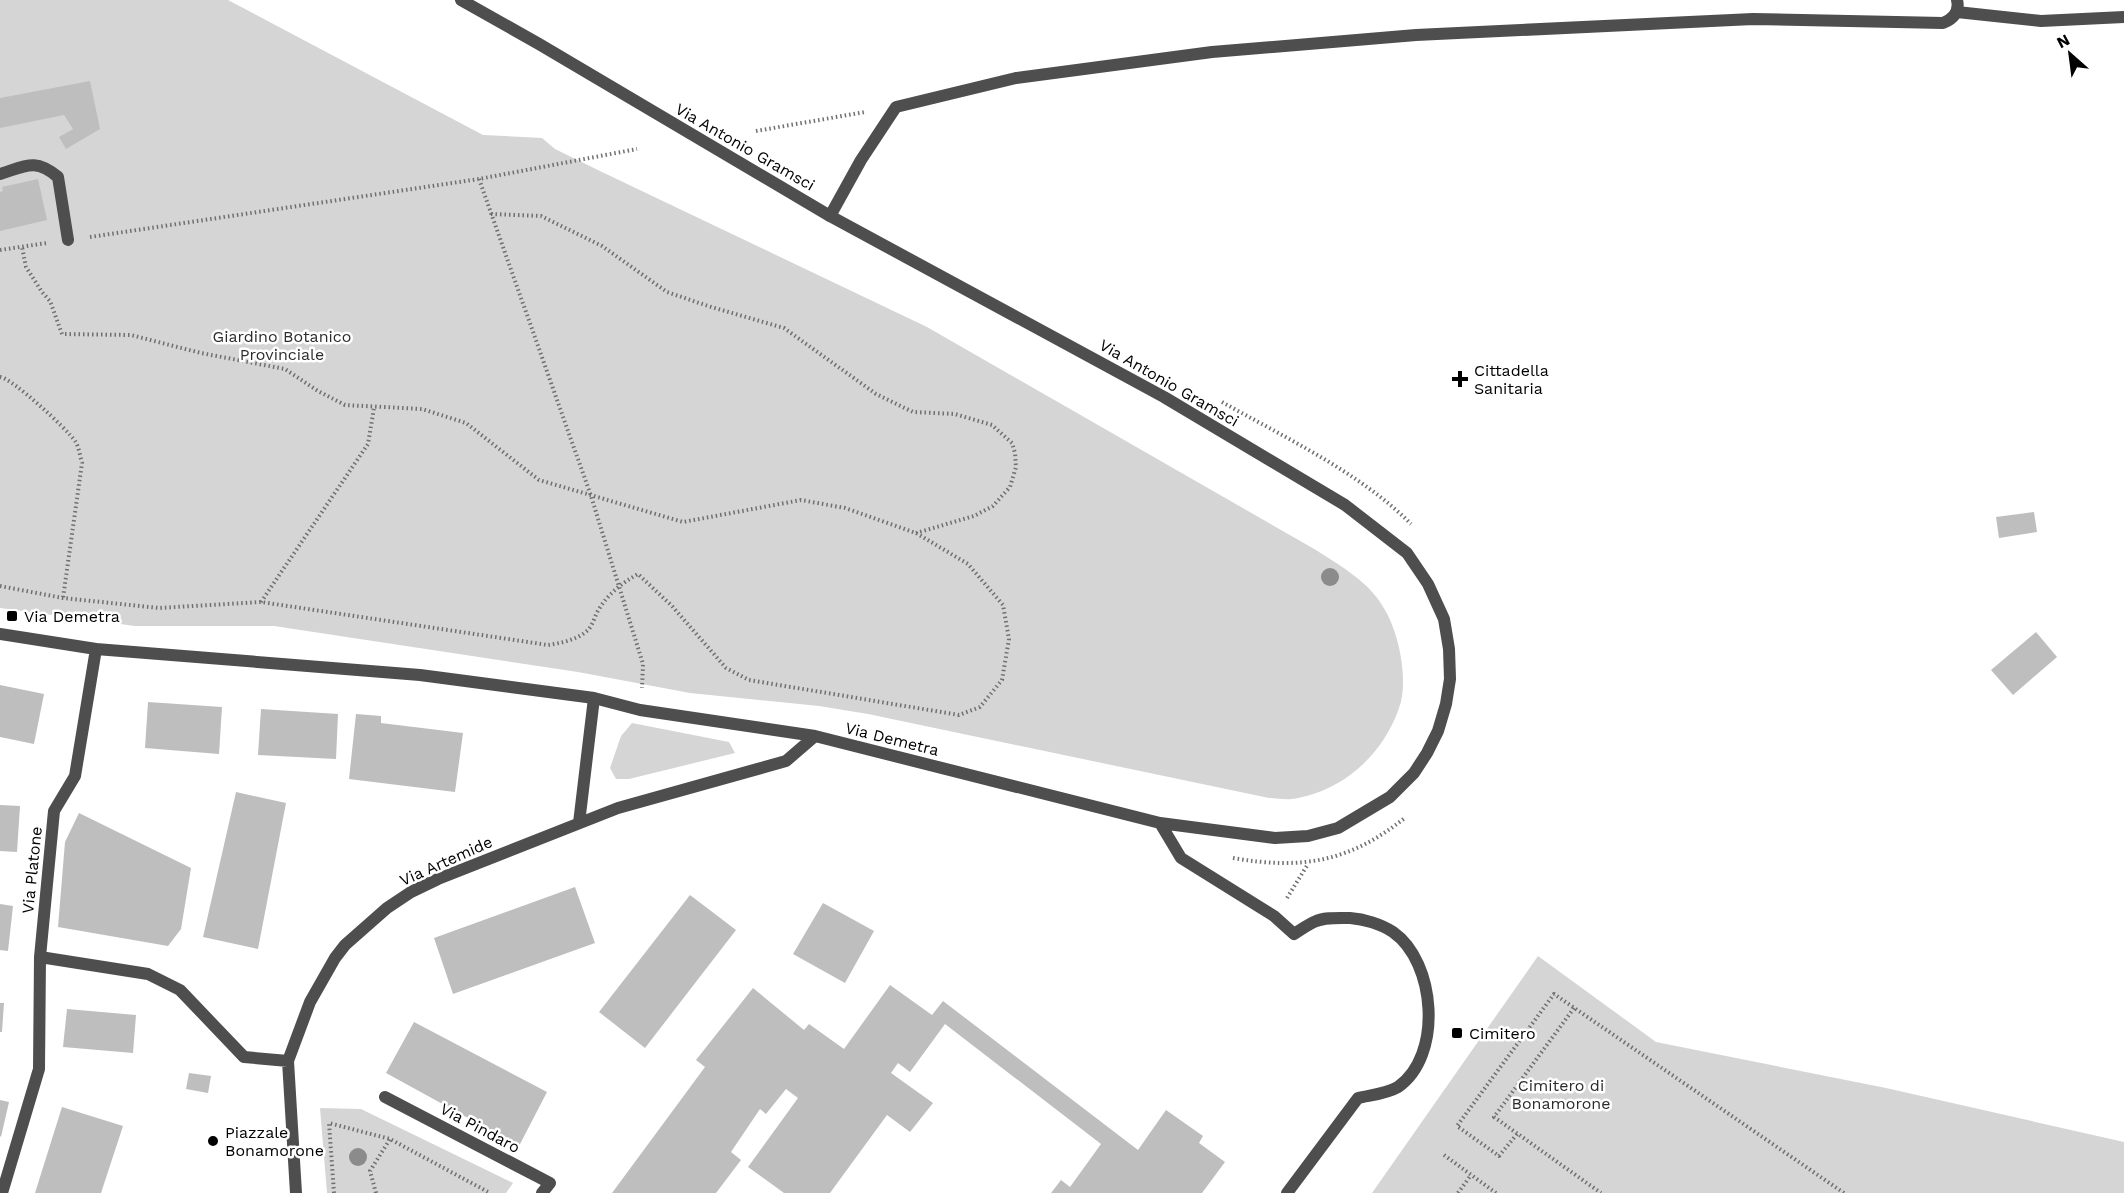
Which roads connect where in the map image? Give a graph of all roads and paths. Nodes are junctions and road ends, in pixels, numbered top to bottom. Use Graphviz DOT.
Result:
graph roads {
  1 [pos="461,0"];
  2 [pos="1957,6"];
  3 [pos="2124,16"];
  4 [pos="896,107"];
  5 [pos="756,131"];
  6 [pos="637,149"];
  7 [pos="0,174"];
  8 [pos="479,178"];
  9 [pos="491,214"];
  10 [pos="830,216"];
  11 [pos="68,240"];
  12 [pos="22,247"];
  13 [pos="0,250"];
  14 [pos="0,376"];
  15 [pos="1216,398"];
  16 [pos="374,408"];
  17 [pos="591,496"];
  18 [pos="1417,530"];
  19 [pos="916,532"];
  20 [pos="619,585"];
  21 [pos="0,586"];
  22 [pos="63,598"];
  23 [pos="261,602"];
  24 [pos="0,634"];
  25 [pos="96,650"];
  26 [pos="594,698"];
  27 [pos="640,710"];
  28 [pos="815,736"];
  29 [pos="1413,810"];
  30 [pos="579,823"];
  31 [pos="1160,823"];
  32 [pos="1308,863"];
  33 [pos="1238,866"];
  34 [pos="1287,898"];
  35 [pos="40,957"];
  36 [pos="1574,1008"];
  37 [pos="288,1061"];
  38 [pos="385,1096"];
  39 [pos="1517,1134"];
  40 [pos="390,1139"];
  41 [pos="1444,1155"];
  42 [pos="1471,1175"];
  43 [pos="2,1193"];
  44 [pos="296,1193"];
  45 [pos="334,1193"];
  46 [pos="376,1193"];
  47 [pos="490,1193"];
  48 [pos="542,1193"];
  49 [pos="1287,1193"];
  50 [pos="1458,1193"];
  51 [pos="1496,1193"];
  52 [pos="1601,1193"];
  53 [pos="1844,1193"];
  1 -- 10 [label="street, Via Antonio Gramsci"];
  2 -- 3 [label="street"];
  2 -- 4 [label="street"];
  4 -- 5 [label="path"];
  4 -- 10 [label="street"];
  6 -- 8 [label="path"];
  7 -- 11 [label="street"];
  8 -- 9 [label="path"];
  8 -- 11 [label="path"];
  9 -- 17 [label="path"];
  9 -- 19 [label="path"];
  10 -- 31 [label="street, Via Antonio Gramsci"];
  11 -- 12 [label="path"];
  12 -- 13 [label="path"];
  12 -- 16 [label="path"];
  14 -- 22 [label="path"];
  15 -- 18 [label="path"];
  16 -- 17 [label="path"];
  16 -- 23 [label="path"];
  17 -- 19 [label="path"];
  17 -- 20 [label="path"];
  19 -- 20 [label="path"];
  20 -- 23 [label="path"];
  20 -- 27 [label="path"];
  21 -- 22 [label="path"];
  22 -- 23 [label="path"];
  24 -- 25 [label="street, Via Demetra"];
  25 -- 26 [label="street, Via Demetra"];
  25 -- 35 [label="street, Via Platone"];
  26 -- 27 [label="street, Via Demetra"];
  26 -- 30 [label="street"];
  27 -- 28 [label="street, Via Demetra"];
  28 -- 30 [label="street, Via Artemide"];
  28 -- 31 [label="street, Via Demetra"];
  29 -- 32 [label="path"];
  30 -- 37 [label="street, Via Artemide"];
  31 -- 49 [label="street"];
  32 -- 33 [label="path"];
  32 -- 34 [label="path"];
  35 -- 37 [label="street"];
  35 -- 43 [label="street, Via Platone"];
  36 -- 39 [label="path"];
  36 -- 39 [label="path"];
  36 -- 53 [label="path"];
  37 -- 44 [label="street, Via Artemide"];
  38 -- 48 [label="street, Via Pindaro"];
  39 -- 52 [label="path"];
  40 -- 45 [label="path"];
  40 -- 46 [label="path"];
  40 -- 47 [label="path"];
  41 -- 42 [label="path"];
  42 -- 50 [label="path"];
  42 -- 51 [label="path"];
}
